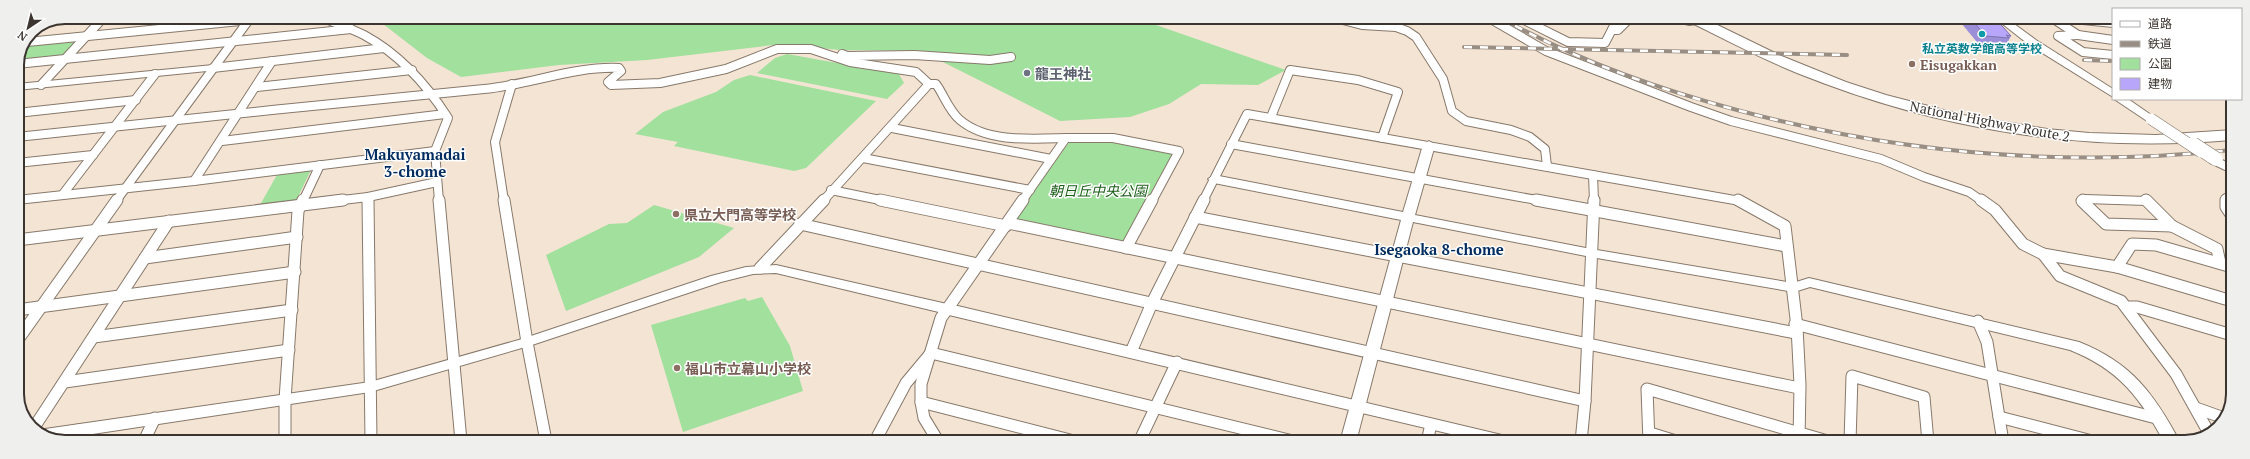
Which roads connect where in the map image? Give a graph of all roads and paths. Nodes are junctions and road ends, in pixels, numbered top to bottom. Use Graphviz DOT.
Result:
graph roads {
  1 [pos="97,24"];
  2 [pos="195,24"];
  3 [pos="246,24"];
  4 [pos="339,24"];
  5 [pos="1358,24"];
  6 [pos="1499,24"];
  7 [pos="1532,24"];
  8 [pos="1615,24"];
  9 [pos="1624,24"];
  10 [pos="1710,24"];
  11 [pos="1712,24"];
  12 [pos="2008,24"];
  13 [pos="2061,24"];
  14 [pos="351,29"];
  15 [pos="1612,30"];
  16 [pos="2078,35"];
  17 [pos="86,36"];
  18 [pos="48,40"];
  19 [pos="2112,40"];
  20 [pos="233,43"];
  21 [pos="384,48"];
  22 [pos="783,49"];
  23 [pos="2112,55"];
  24 [pos="1011,57"];
  25 [pos="63,60"];
  26 [pos="272,61"];
  27 [pos="24,63"];
  28 [pos="213,68"];
  29 [pos="412,70"];
  30 [pos="155,74"];
  31 [pos="512,84"];
  32 [pos="928,84"];
  33 [pos="41,85"];
  34 [pos="24,86"];
  35 [pos="257,87"];
  36 [pos="430,92"];
  37 [pos="2112,93"];
  38 [pos="136,100"];
  39 [pos="2122,100"];
  40 [pos="24,112"];
  41 [pos="239,113"];
  42 [pos="445,114"];
  43 [pos="1271,117"];
  44 [pos="174,120"];
  45 [pos="116,126"];
  46 [pos="2226,126"];
  47 [pos="892,128"];
  48 [pos="24,136"];
  49 [pos="2226,136"];
  50 [pos="1066,138"];
  51 [pos="1382,138"];
  52 [pos="222,141"];
  53 [pos="1231,144"];
  54 [pos="2193,144"];
  55 [pos="1429,145"];
  56 [pos="435,151"];
  57 [pos="93,155"];
  58 [pos="863,158"];
  59 [pos="1051,159"];
  60 [pos="2214,159"];
  61 [pos="24,162"];
  62 [pos="320,165"];
  63 [pos="1548,166"];
  64 [pos="2226,166"];
  65 [pos="2226,168"];
  66 [pos="1593,175"];
  67 [pos="1419,178"];
  68 [pos="1214,180"];
  69 [pos="194,181"];
  70 [pos="437,182"];
  71 [pos="126,187"];
  72 [pos="831,190"];
  73 [pos="1030,190"];
  74 [pos="63,194"];
  75 [pos="368,196"];
  76 [pos="24,199"];
  77 [pos="300,205"];
  78 [pos="1595,213"];
  79 [pos="1195,217"];
  80 [pos="1408,217"];
  81 [pos="169,221"];
  82 [pos="800,224"];
  83 [pos="1007,224"];
  84 [pos="2172,226"];
  85 [pos="97,230"];
  86 [pos="296,237"];
  87 [pos="24,239"];
  88 [pos="1786,246"];
  89 [pos="1126,248"];
  90 [pos="1591,253"];
  91 [pos="2042,254"];
  92 [pos="145,258"];
  93 [pos="1399,258"];
  94 [pos="1174,259"];
  95 [pos="2220,263"];
  96 [pos="980,264"];
  97 [pos="2226,265"];
  98 [pos="2117,267"];
  99 [pos="760,268"];
  100 [pos="295,272"];
  101 [pos="1794,288"];
  102 [pos="1589,294"];
  103 [pos="120,296"];
  104 [pos="2226,299"];
  105 [pos="1386,302"];
  106 [pos="1152,303"];
  107 [pos="42,306"];
  108 [pos="2126,307"];
  109 [pos="24,309"];
  110 [pos="947,309"];
  111 [pos="292,310"];
  112 [pos="1978,322"];
  113 [pos="1796,329"];
  114 [pos="24,331"];
  115 [pos="2226,333"];
  116 [pos="94,337"];
  117 [pos="527,342"];
  118 [pos="1588,345"];
  119 [pos="289,350"];
  120 [pos="1130,352"];
  121 [pos="931,353"];
  122 [pos="1374,354"];
  123 [pos="1178,362"];
  124 [pos="453,363"];
  125 [pos="1993,376"];
  126 [pos="65,382"];
  127 [pos="370,387"];
  128 [pos="1799,388"];
  129 [pos="286,400"];
  130 [pos="1585,401"];
  131 [pos="921,402"];
  132 [pos="1357,406"];
  133 [pos="1156,407"];
  134 [pos="2196,408"];
  135 [pos="2219,416"];
  136 [pos="1999,417"];
  137 [pos="155,418"];
  138 [pos="2160,419"];
  139 [pos="37,424"];
  140 [pos="1431,424"];
  141 [pos="2207,429"];
  142 [pos="78,435"];
  143 [pos="147,435"];
  144 [pos="285,435"];
  145 [pos="371,435"];
  146 [pos="461,435"];
  147 [pos="545,435"];
  148 [pos="878,435"];
  149 [pos="934,435"];
  150 [pos="1051,435"];
  151 [pos="1143,435"];
  152 [pos="1269,435"];
  153 [pos="1350,435"];
  154 [pos="1429,435"];
  155 [pos="1478,435"];
  156 [pos="1582,435"];
  157 [pos="1650,435"];
  158 [pos="1790,435"];
  159 [pos="1799,435"];
  160 [pos="1850,435"];
  161 [pos="1927,435"];
  162 [pos="2002,435"];
  163 [pos="2069,435"];
  164 [pos="2168,435"];
  1 -- 17 [label="street"];
  2 -- 17 [label="street"];
  3 -- 20 [label="street"];
  4 -- 14 [label="street"];
  5 -- 63 [label="street"];
  6 -- 91 [label="street"];
  7 -- 15 [label="street"];
  8 -- 15 [label="street"];
  9 -- 15 [label="street"];
  10 -- 49 [label="highway, National Highway Route 2"];
  11 -- 46 [label="highway, National Highway Route 2"];
  12 -- 37 [label="street"];
  13 -- 16 [label="street"];
  14 -- 20 [label="street"];
  14 -- 21 [label="street"];
  16 -- 19 [label="street"];
  16 -- 23 [label="street"];
  17 -- 18 [label="street"];
  17 -- 25 [label="street"];
  20 -- 25 [label="street"];
  20 -- 28 [label="street"];
  21 -- 26 [label="street"];
  21 -- 29 [label="street"];
  22 -- 24 [label="street"];
  22 -- 31 [label="street"];
  22 -- 32 [label="street"];
  25 -- 27 [label="street"];
  25 -- 33 [label="street"];
  26 -- 28 [label="street"];
  26 -- 35 [label="street"];
  28 -- 30 [label="street"];
  28 -- 44 [label="street"];
  29 -- 35 [label="street"];
  29 -- 36 [label="street"];
  30 -- 33 [label="street"];
  30 -- 38 [label="street"];
  31 -- 36 [label="street"];
  31 -- 117 [label="street"];
  32 -- 47 [label="street"];
  32 -- 50 [label="street"];
  33 -- 34 [label="street"];
  35 -- 41 [label="street"];
  36 -- 41 [label="street"];
  36 -- 42 [label="street"];
  38 -- 40 [label="street"];
  38 -- 45 [label="street"];
  39 -- 60 [label="street, bridge"];
  41 -- 44 [label="street"];
  41 -- 52 [label="street"];
  42 -- 52 [label="street"];
  42 -- 56 [label="street"];
  43 -- 51 [label="street"];
  43 -- 51 [label="street"];
  43 -- 53 [label="street"];
  44 -- 45 [label="street"];
  44 -- 71 [label="street"];
  45 -- 48 [label="street"];
  45 -- 57 [label="street"];
  47 -- 58 [label="street"];
  47 -- 59 [label="street"];
  50 -- 59 [label="street"];
  50 -- 89 [label="street"];
  51 -- 55 [label="street"];
  52 -- 69 [label="street"];
  53 -- 67 [label="street"];
  53 -- 68 [label="street"];
  54 -- 60 [label="main road, bridge"];
  55 -- 63 [label="street"];
  55 -- 67 [label="street"];
  56 -- 62 [label="street"];
  56 -- 70 [label="street"];
  57 -- 61 [label="street"];
  57 -- 74 [label="street"];
  58 -- 72 [label="street"];
  58 -- 73 [label="street"];
  59 -- 73 [label="street"];
  60 -- 64 [label="street, bridge"];
  60 -- 65 [label="street, bridge"];
  62 -- 69 [label="street"];
  62 -- 77 [label="street"];
  63 -- 66 [label="street"];
  66 -- 78 [label="street"];
  66 -- 88 [label="street"];
  67 -- 78 [label="street"];
  67 -- 80 [label="street"];
  68 -- 79 [label="street"];
  68 -- 80 [label="street"];
  69 -- 71 [label="street"];
  70 -- 75 [label="street"];
  70 -- 124 [label="street"];
  71 -- 74 [label="street"];
  71 -- 85 [label="street"];
  72 -- 82 [label="street"];
  72 -- 83 [label="street"];
  73 -- 83 [label="street"];
  74 -- 76 [label="street"];
  75 -- 77 [label="street"];
  75 -- 127 [label="street"];
  77 -- 81 [label="street"];
  77 -- 86 [label="street"];
  78 -- 88 [label="street"];
  78 -- 90 [label="street"];
  79 -- 93 [label="street"];
  79 -- 94 [label="street"];
  80 -- 90 [label="street"];
  80 -- 93 [label="street"];
  81 -- 85 [label="street"];
  81 -- 92 [label="street"];
  82 -- 96 [label="street"];
  82 -- 99 [label="street"];
  83 -- 89 [label="street"];
  83 -- 96 [label="street"];
  84 -- 84 [label="street"];
  84 -- 95 [label="street"];
  85 -- 87 [label="street"];
  85 -- 107 [label="street"];
  86 -- 92 [label="street"];
  86 -- 100 [label="street"];
  88 -- 101 [label="street"];
  89 -- 94 [label="street"];
  90 -- 101 [label="street"];
  90 -- 102 [label="street"];
  91 -- 98 [label="street"];
  91 -- 108 [label="street"];
  92 -- 103 [label="street"];
  93 -- 102 [label="street"];
  93 -- 105 [label="street"];
  94 -- 105 [label="street"];
  94 -- 106 [label="street"];
  95 -- 97 [label="street"];
  95 -- 98 [label="street"];
  96 -- 106 [label="street"];
  96 -- 110 [label="street"];
  98 -- 104 [label="street"];
  99 -- 110 [label="street"];
  99 -- 117 [label="street"];
  100 -- 103 [label="street"];
  100 -- 111 [label="street"];
  101 -- 112 [label="street"];
  101 -- 113 [label="street"];
  102 -- 113 [label="street"];
  102 -- 118 [label="street"];
  103 -- 107 [label="street"];
  103 -- 116 [label="street"];
  105 -- 118 [label="street"];
  105 -- 122 [label="street"];
  106 -- 120 [label="street"];
  106 -- 122 [label="street"];
  107 -- 109 [label="street"];
  107 -- 114 [label="street"];
  108 -- 115 [label="street"];
  108 -- 134 [label="street"];
  110 -- 120 [label="street"];
  110 -- 121 [label="street"];
  111 -- 116 [label="street"];
  111 -- 119 [label="street"];
  112 -- 125 [label="street"];
  112 -- 138 [label="street"];
  113 -- 125 [label="street"];
  113 -- 128 [label="street"];
  116 -- 126 [label="street"];
  117 -- 124 [label="street"];
  117 -- 147 [label="street"];
  118 -- 128 [label="street"];
  118 -- 130 [label="street"];
  119 -- 126 [label="street"];
  119 -- 129 [label="street"];
  120 -- 123 [label="street"];
  121 -- 131 [label="street"];
  121 -- 133 [label="street"];
  121 -- 148 [label="street"];
  122 -- 130 [label="street"];
  122 -- 132 [label="street"];
  123 -- 132 [label="street"];
  123 -- 133 [label="street"];
  124 -- 127 [label="street"];
  124 -- 146 [label="street"];
  125 -- 136 [label="street"];
  125 -- 138 [label="street"];
  126 -- 139 [label="street"];
  127 -- 129 [label="street"];
  127 -- 145 [label="street"];
  128 -- 159 [label="street"];
  129 -- 137 [label="street"];
  129 -- 144 [label="street"];
  130 -- 156 [label="street"];
  131 -- 149 [label="street"];
  131 -- 150 [label="street"];
  132 -- 140 [label="street"];
  132 -- 153 [label="street"];
  133 -- 151 [label="street"];
  133 -- 152 [label="street"];
  134 -- 135 [label="street"];
  134 -- 141 [label="street"];
  136 -- 162 [label="street"];
  136 -- 163 [label="street"];
  137 -- 142 [label="street"];
  137 -- 143 [label="street"];
  138 -- 164 [label="street"];
  140 -- 154 [label="street"];
  140 -- 155 [label="street"];
  157 -- 158 [label="street"];
  160 -- 161 [label="street"];
}
